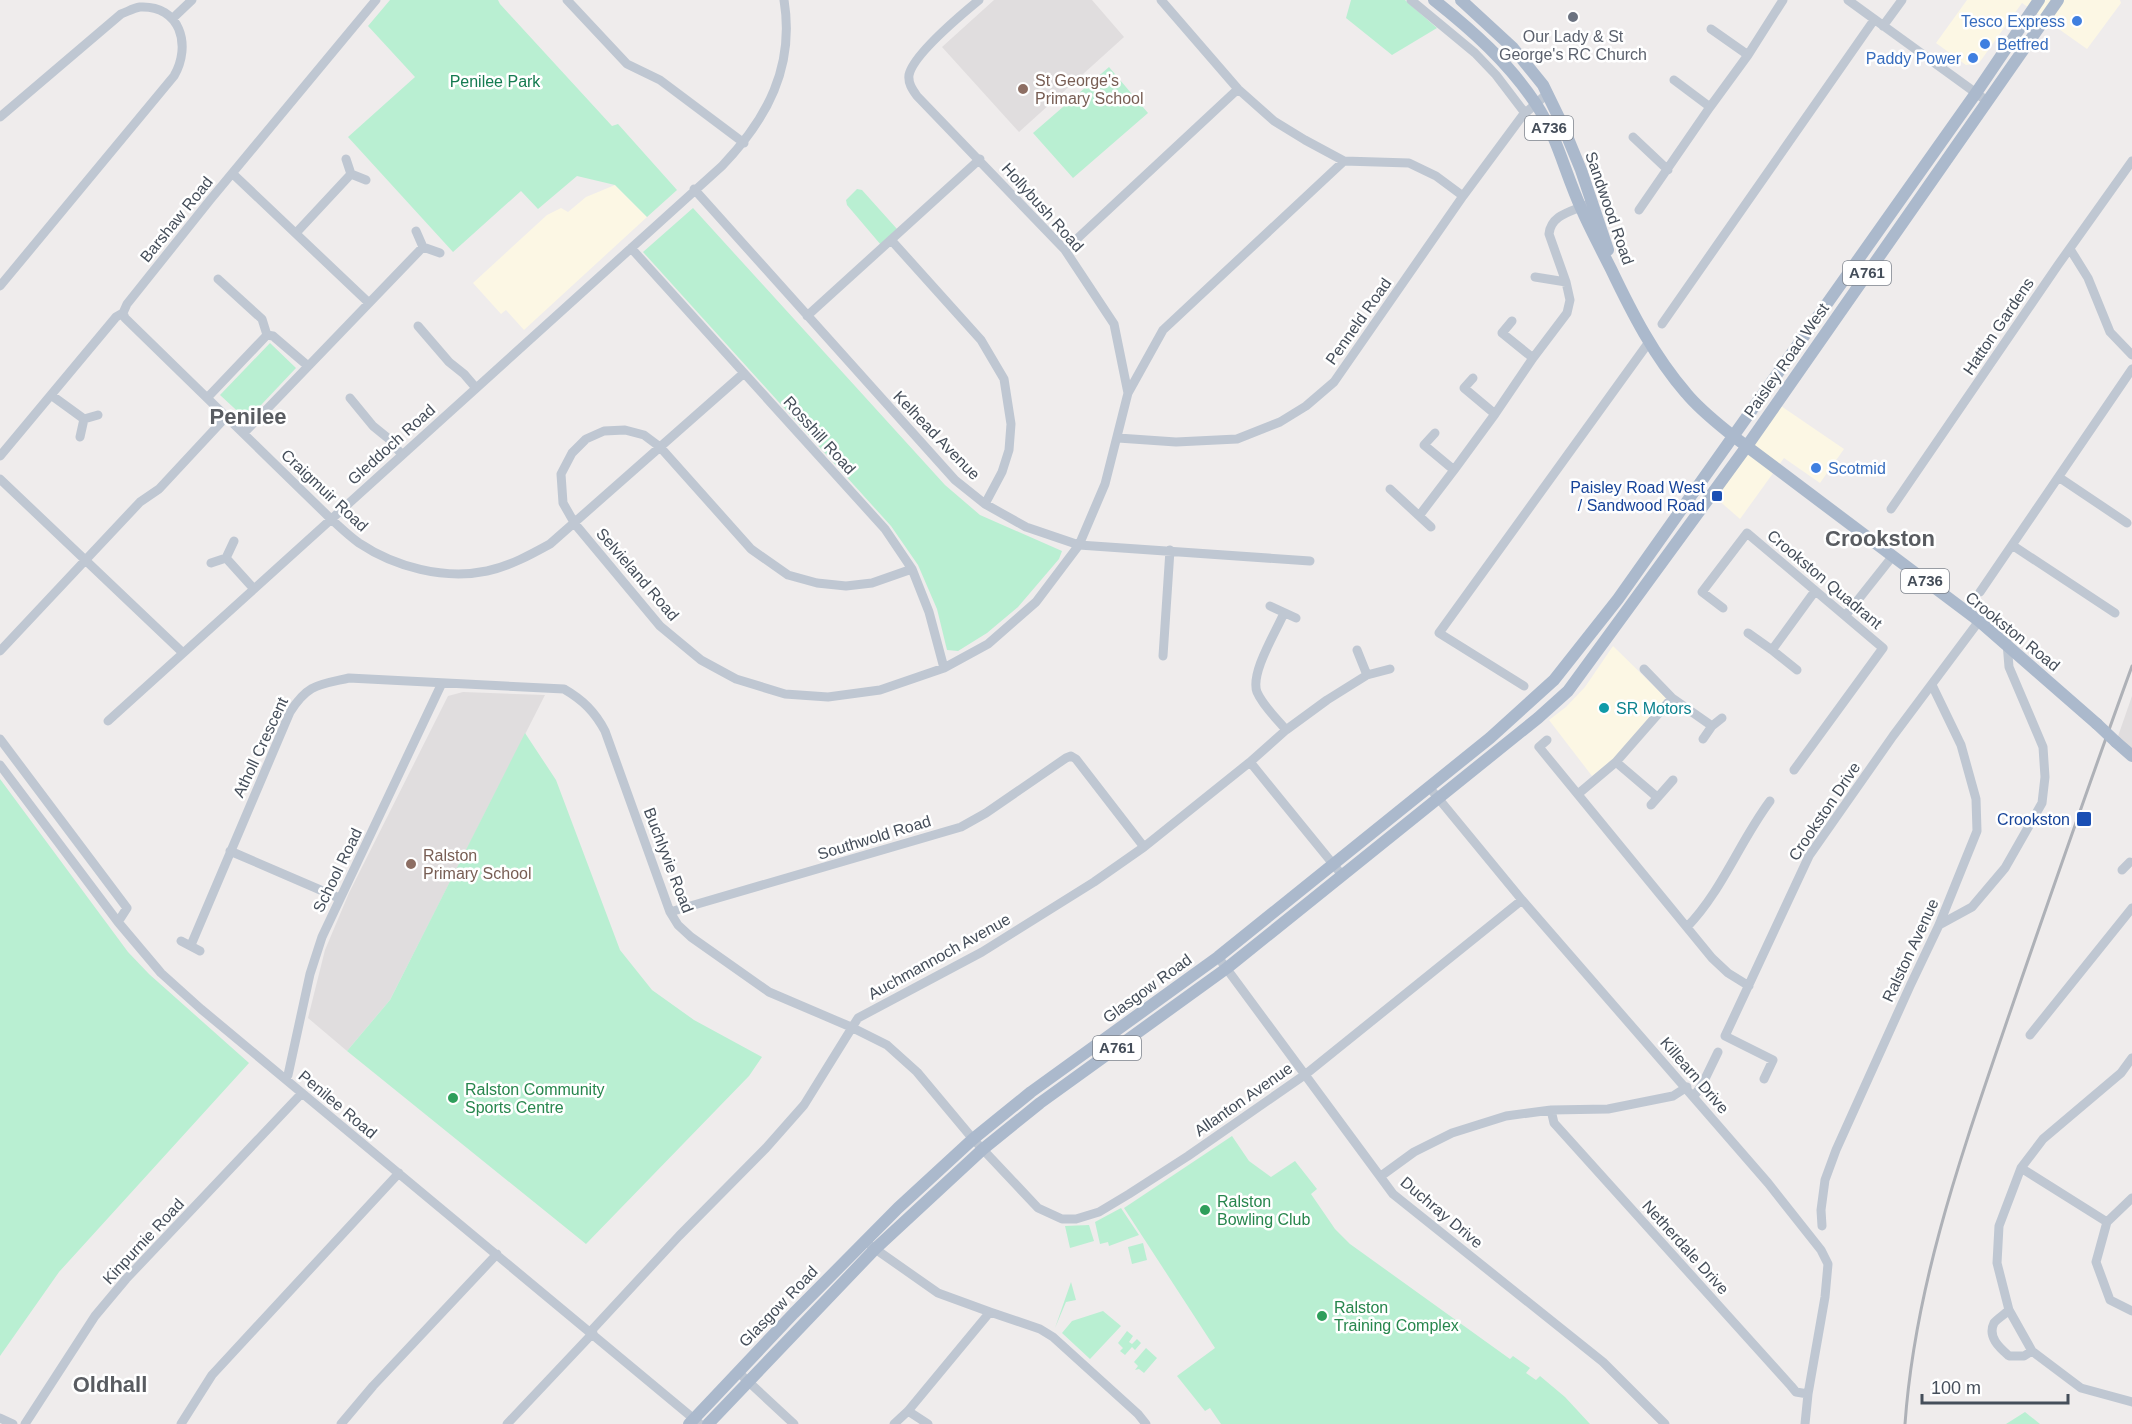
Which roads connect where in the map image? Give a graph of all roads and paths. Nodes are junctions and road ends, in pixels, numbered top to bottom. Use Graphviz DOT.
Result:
graph roads {
  1 [pos="192,0"];
  2 [pos="376,0"];
  3 [pos="567,0"];
  4 [pos="784,0"];
  5 [pos="979,0"];
  6 [pos="1161,0"];
  7 [pos="1411,0"];
  8 [pos="1434,0"];
  9 [pos="1461,0"];
  10 [pos="1783,0"];
  11 [pos="1848,0"];
  12 [pos="1902,0"];
  13 [pos="2039,0"];
  14 [pos="2058,0"];
  15 [pos="172,19"];
  16 [pos="1874,20"];
  17 [pos="1883,26"];
  18 [pos="1711,29"];
  19 [pos="1748,56"];
  20 [pos="1674,80"];
  21 [pos="1238,89"];
  22 [pos="1548,93"];
  23 [pos="1976,93"];
  24 [pos="1987,101"];
  25 [pos="1536,105"];
  26 [pos="1710,107"];
  27 [pos="1525,113"];
  28 [pos="0,117"];
  29 [pos="1634,137"];
  30 [pos="744,143"];
  31 [pos="346,159"];
  32 [pos="980,159"];
  33 [pos="1344,161"];
  34 [pos="2132,161"];
  35 [pos="1668,170"];
  36 [pos="233,174"];
  37 [pos="351,174"];
  38 [pos="366,180"];
  39 [pos="694,189"];
  40 [pos="1462,196"];
  41 [pos="1593,202"];
  42 [pos="1580,207"];
  43 [pos="1639,210"];
  44 [pos="416,231"];
  45 [pos="296,233"];
  46 [pos="892,241"];
  47 [pos="423,247"];
  48 [pos="630,248"];
  49 [pos="2070,249"];
  50 [pos="1065,250"];
  51 [pos="440,253"];
  52 [pos="1536,277"];
  53 [pos="218,279"];
  54 [pos="1566,282"];
  55 [pos="0,286"];
  56 [pos="1619,286"];
  57 [pos="369,303"];
  58 [pos="123,313"];
  59 [pos="807,316"];
  60 [pos="1512,321"];
  61 [pos="1662,324"];
  62 [pos="418,326"];
  63 [pos="267,335"];
  64 [pos="1648,342"];
  65 [pos="2132,355"];
  66 [pos="1533,358"];
  67 [pos="308,366"];
  68 [pos="2132,369"];
  69 [pos="744,373"];
  70 [pos="1473,378"];
  71 [pos="476,388"];
  72 [pos="1128,393"];
  73 [pos="51,395"];
  74 [pos="207,398"];
  75 [pos="350,398"];
  76 [pos="1496,414"];
  77 [pos="98,415"];
  78 [pos="226,417"];
  79 [pos="84,419"];
  80 [pos="244,433"];
  81 [pos="1435,433"];
  82 [pos="1733,436"];
  83 [pos="80,438"];
  84 [pos="1118,438"];
  85 [pos="1747,446"];
  86 [pos="660,447"];
  87 [pos="402,455"];
  88 [pos="0,456"];
  89 [pos="1454,470"];
  90 [pos="2060,478"];
  91 [pos="0,479"];
  92 [pos="1390,489"];
  93 [pos="985,504"];
  94 [pos="1891,509"];
  95 [pos="1419,516"];
  96 [pos="331,519"];
  97 [pos="2127,523"];
  98 [pos="575,524"];
  99 [pos="1431,527"];
  100 [pos="234,541"];
  101 [pos="1079,544"];
  102 [pos="2012,545"];
  103 [pos="1170,550"];
  104 [pos="1892,557"];
  105 [pos="226,558"];
  106 [pos="85,561"];
  107 [pos="1310,561"];
  108 [pos="211,562"];
  109 [pos="912,569"];
  110 [pos="254,589"];
  111 [pos="1815,591"];
  112 [pos="1980,592"];
  113 [pos="1269,606"];
  114 [pos="1723,608"];
  115 [pos="1284,613"];
  116 [pos="2115,613"];
  117 [pos="1846,615"];
  118 [pos="1296,618"];
  119 [pos="1979,621"];
  120 [pos="1748,633"];
  121 [pos="1588,640"];
  122 [pos="2007,643"];
  123 [pos="1600,648"];
  124 [pos="1357,650"];
  125 [pos="1772,650"];
  126 [pos="0,651"];
  127 [pos="182,652"];
  128 [pos="1162,656"];
  129 [pos="944,668"];
  130 [pos="1390,669"];
  131 [pos="1644,669"];
  132 [pos="1797,670"];
  133 [pos="1367,675"];
  134 [pos="442,683"];
  135 [pos="1932,685"];
  136 [pos="1524,686"];
  137 [pos="1538,696"];
  138 [pos="1672,698"];
  139 [pos="1555,704"];
  140 [pos="1722,718"];
  141 [pos="108,721"];
  142 [pos="1712,726"];
  143 [pos="1286,730"];
  144 [pos="0,739"];
  145 [pos="1702,739"];
  146 [pos="1547,740"];
  147 [pos="2132,756"];
  148 [pos="1250,762"];
  149 [pos="1617,762"];
  150 [pos="0,765"];
  151 [pos="1794,770"];
  152 [pos="1673,780"];
  153 [pos="1429,787"];
  154 [pos="1578,794"];
  155 [pos="1657,796"];
  156 [pos="1438,799"];
  157 [pos="1770,801"];
  158 [pos="1651,805"];
  159 [pos="1749,811"];
  160 [pos="1758,818"];
  161 [pos="1144,847"];
  162 [pos="230,851"];
  163 [pos="2131,862"];
  164 [pos="1333,864"];
  165 [pos="2122,870"];
  166 [pos="1342,875"];
  167 [pos="339,898"];
  168 [pos="1522,900"];
  169 [pos="2132,908"];
  170 [pos="670,912"];
  171 [pos="118,922"];
  172 [pos="1939,925"];
  173 [pos="1687,927"];
  174 [pos="181,940"];
  175 [pos="191,945"];
  176 [pos="200,951"];
  177 [pos="1218,957"];
  178 [pos="1227,968"];
  179 [pos="1749,986"];
  180 [pos="851,1027"];
  181 [pos="2030,1035"];
  182 [pos="1718,1052"];
  183 [pos="2132,1058"];
  184 [pos="1306,1074"];
  185 [pos="285,1079"];
  186 [pos="1764,1079"];
  187 [pos="1687,1087"];
  188 [pos="302,1093"];
  189 [pos="1694,1096"];
  190 [pos="1551,1110"];
  191 [pos="973,1139"];
  192 [pos="983,1149"];
  193 [pos="2021,1168"];
  194 [pos="399,1173"];
  195 [pos="1380,1176"];
  196 [pos="929,1178"];
  197 [pos="938,1189"];
  198 [pos="2132,1197"];
  199 [pos="2107,1222"];
  200 [pos="1822,1226"];
  201 [pos="864,1242"];
  202 [pos="875,1249"];
  203 [pos="497,1254"];
  204 [pos="2009,1310"];
  205 [pos="2132,1311"];
  206 [pos="990,1312"];
  207 [pos="794,1313"];
  208 [pos="804,1323"];
  209 [pos="592,1332"];
  210 [pos="2032,1351"];
  211 [pos="738,1372"];
  212 [pos="748,1381"];
  213 [pos="1808,1394"];
  214 [pos="2132,1402"];
  215 [pos="908,1411"];
  216 [pos="0,1418"];
  217 [pos="694,1422"];
  218 [pos="14,1424"];
  219 [pos="25,1424"];
  220 [pos="181,1424"];
  221 [pos="341,1424"];
  222 [pos="507,1424"];
  223 [pos="708,1424"];
  224 [pos="794,1424"];
  225 [pos="894,1424"];
  226 [pos="928,1424"];
  227 [pos="1146,1424"];
  228 [pos="1665,1424"];
  229 [pos="1806,1424"];
  1 -- 15 [label="street"];
  2 -- 36 [label="street, Barshaw Road"];
  3 -- 30 [label="street"];
  4 -- 30 [label="street, Gleddoch Road"];
  5 -- 32 [label="street, Hollybush Road"];
  6 -- 21 [label="street"];
  7 -- 27 [label="street"];
  8 -- 25 [label="main road, Sandwood Road / A736"];
  9 -- 22 [label="main road, Sandwood Road / A736"];
  10 -- 19 [label="street"];
  11 -- 16 [label="street"];
  12 -- 17 [label="street"];
  13 -- 23 [label="main road, Paisley Road West / A761"];
  14 -- 24 [label="main road, Paisley Road West / A761"];
  15 -- 28 [label="street"];
  15 -- 55 [label="street"];
  16 -- 17 [label="street"];
  16 -- 61 [label="street"];
  17 -- 23 [label="street"];
  18 -- 19 [label="street"];
  19 -- 26 [label="street"];
  20 -- 26 [label="street"];
  21 -- 33 [label="street"];
  21 -- 50 [label="street"];
  22 -- 25 [label="street, Penneld Road"];
  22 -- 41 [label="main road, Sandwood Road / A736"];
  23 -- 24 [label="street"];
  23 -- 82 [label="main road, Paisley Road West / A761"];
  24 -- 85 [label="main road, Paisley Road West / A761"];
  25 -- 27 [label="street, Penneld Road"];
  25 -- 42 [label="main road, Sandwood Road / A736"];
  26 -- 35 [label="street"];
  27 -- 40 [label="street, Penneld Road"];
  29 -- 35 [label="street"];
  30 -- 39 [label="street, Gleddoch Road"];
  31 -- 37 [label="street"];
  32 -- 46 [label="street"];
  32 -- 50 [label="street, Hollybush Road"];
  33 -- 40 [label="street"];
  33 -- 72 [label="street"];
  34 -- 49 [label="street, Hatton Gardens"];
  35 -- 43 [label="street"];
  36 -- 45 [label="street"];
  36 -- 58 [label="street, Barshaw Road"];
  37 -- 38 [label="street"];
  37 -- 45 [label="street"];
  39 -- 48 [label="street, Gleddoch Road"];
  39 -- 59 [label="street, Kelhead Avenue"];
  40 -- 84 [label="street, Penneld Road"];
  41 -- 42 [label="street"];
  41 -- 56 [label="main road, Sandwood Road / A736"];
  42 -- 54 [label="street"];
  42 -- 56 [label="main road, Sandwood Road / A736"];
  44 -- 47 [label="street"];
  45 -- 57 [label="street"];
  46 -- 59 [label="street"];
  46 -- 93 [label="street"];
  47 -- 51 [label="street"];
  47 -- 57 [label="street"];
  48 -- 69 [label="street, Rosshill Road"];
  48 -- 71 [label="street, Gleddoch Road"];
  49 -- 65 [label="street"];
  49 -- 94 [label="street, Hatton Gardens"];
  50 -- 72 [label="street, Hollybush Road"];
  52 -- 54 [label="street"];
  53 -- 63 [label="street"];
  54 -- 66 [label="street"];
  56 -- 64 [label="main road, Sandwood Road / A736"];
  57 -- 67 [label="street"];
  58 -- 73 [label="street, Barshaw Road"];
  58 -- 74 [label="street, Craigmuir Road"];
  59 -- 93 [label="street, Kelhead Avenue"];
  60 -- 66 [label="street"];
  62 -- 71 [label="street"];
  63 -- 67 [label="street"];
  63 -- 74 [label="street"];
  64 -- 82 [label="main road, Sandwood Road / A736"];
  64 -- 136 [label="street"];
  66 -- 76 [label="street"];
  67 -- 80 [label="street"];
  68 -- 90 [label="street"];
  69 -- 86 [label="street, Craigmuir Road"];
  69 -- 109 [label="street, Rosshill Road"];
  70 -- 76 [label="street"];
  71 -- 87 [label="street, Gleddoch Road"];
  72 -- 84 [label="street, Hollybush Road"];
  73 -- 79 [label="street"];
  73 -- 88 [label="street, Barshaw Road"];
  74 -- 78 [label="street, Craigmuir Road"];
  75 -- 87 [label="street"];
  76 -- 89 [label="street"];
  77 -- 79 [label="street"];
  78 -- 80 [label="street, Craigmuir Road"];
  78 -- 106 [label="street"];
  79 -- 83 [label="street"];
  80 -- 96 [label="street, Craigmuir Road"];
  81 -- 89 [label="street"];
  82 -- 85 [label="main road, Crookston Road / A736"];
  82 -- 121 [label="main road, Paisley Road West / A761"];
  84 -- 101 [label="street, Hollybush Road"];
  85 -- 104 [label="main road, Crookston Road / A736"];
  85 -- 123 [label="main road, Paisley Road West / A761"];
  86 -- 98 [label="street, Craigmuir Road"];
  86 -- 98 [label="street, Selvieland Road"];
  86 -- 109 [label="street, Selvieland Road"];
  87 -- 96 [label="street, Gleddoch Road"];
  89 -- 95 [label="street"];
  90 -- 97 [label="street"];
  90 -- 102 [label="street"];
  91 -- 106 [label="street"];
  92 -- 95 [label="street"];
  93 -- 101 [label="street, Kelhead Avenue"];
  95 -- 99 [label="street"];
  96 -- 98 [label="street, Craigmuir Road"];
  96 -- 110 [label="street, Gleddoch Road"];
  98 -- 129 [label="street, Selvieland Road"];
  100 -- 105 [label="street"];
  101 -- 103 [label="street, Kelhead Avenue"];
  101 -- 129 [label="street, Selvieland Road"];
  102 -- 112 [label="street"];
  102 -- 116 [label="street"];
  103 -- 107 [label="street, Kelhead Avenue"];
  103 -- 128 [label="street"];
  104 -- 117 [label="street"];
  104 -- 119 [label="main road, Crookston Road / A736"];
  105 -- 108 [label="street"];
  105 -- 110 [label="street"];
  106 -- 126 [label="street"];
  106 -- 127 [label="street"];
  109 -- 129 [label="street, Rosshill Road"];
  110 -- 127 [label="street, Gleddoch Road"];
  111 -- 114 [label="street, Crookston Quadrant"];
  111 -- 117 [label="street, Crookston Quadrant"];
  111 -- 125 [label="street"];
  113 -- 115 [label="street"];
  115 -- 118 [label="street"];
  115 -- 143 [label="street"];
  117 -- 151 [label="street, Crookston Quadrant"];
  119 -- 122 [label="main road, Crookston Road / A736"];
  119 -- 135 [label="street, Crookston Drive"];
  120 -- 125 [label="street"];
  121 -- 123 [label="main road"];
  121 -- 137 [label="main road, Paisley Road West / A761"];
  122 -- 147 [label="main road, Crookston Road / A736, bridge"];
  122 -- 172 [label="street"];
  123 -- 139 [label="main road, Paisley Road West / A761"];
  124 -- 133 [label="street"];
  125 -- 132 [label="street"];
  127 -- 141 [label="street, Gleddoch Road"];
  130 -- 133 [label="street, Auchmannoch Avenue"];
  131 -- 138 [label="street"];
  133 -- 143 [label="street, Auchmannoch Avenue"];
  134 -- 162 [label="street, Atholl Crescent"];
  134 -- 167 [label="street, School Road"];
  134 -- 170 [label="street, Buchlyvie Road"];
  135 -- 172 [label="street, Ralston Avenue"];
  135 -- 179 [label="street, Crookston Drive"];
  137 -- 153 [label="main road, Glasgow Road / A761"];
  138 -- 142 [label="street"];
  138 -- 149 [label="street"];
  139 -- 156 [label="main road, Glasgow Road / A761"];
  140 -- 142 [label="street"];
  142 -- 145 [label="street"];
  143 -- 148 [label="street, Auchmannoch Avenue"];
  144 -- 171 [label="street"];
  146 -- 154 [label="street"];
  148 -- 161 [label="street, Auchmannoch Avenue"];
  148 -- 164 [label="street"];
  149 -- 154 [label="street"];
  149 -- 155 [label="street"];
  150 -- 171 [label="street, Penilee Road"];
  152 -- 155 [label="street"];
  153 -- 156 [label="street, Killearn Drive"];
  153 -- 164 [label="main road, Glasgow Road / A761"];
  154 -- 173 [label="street"];
  155 -- 158 [label="street"];
  156 -- 166 [label="main road, Glasgow Road / A761"];
  156 -- 168 [label="street, Killearn Drive"];
  157 -- 160 [label="street"];
  159 -- 160 [label="street"];
  160 -- 173 [label="street"];
  161 -- 170 [label="street, Southwold Road"];
  161 -- 180 [label="street, Auchmannoch Avenue"];
  162 -- 167 [label="street"];
  162 -- 175 [label="street, Atholl Crescent"];
  163 -- 165 [label="street"];
  164 -- 166 [label="street"];
  164 -- 177 [label="main road, Glasgow Road / A761"];
  166 -- 178 [label="main road, Glasgow Road / A761"];
  167 -- 185 [label="street, School Road"];
  168 -- 184 [label="street, Allanton Avenue"];
  168 -- 187 [label="street, Killearn Drive"];
  169 -- 181 [label="street"];
  170 -- 180 [label="street, Buchlyvie Road"];
  171 -- 185 [label="street, Penilee Road"];
  172 -- 200 [label="street, Ralston Avenue"];
  173 -- 179 [label="street"];
  174 -- 175 [label="street"];
  175 -- 176 [label="street"];
  177 -- 178 [label="street, Duchray Drive"];
  177 -- 191 [label="main road, Glasgow Road / A761"];
  178 -- 184 [label="street, Duchray Drive"];
  178 -- 192 [label="main road, Glasgow Road / A761"];
  179 -- 186 [label="street, Crookston Drive"];
  180 -- 191 [label="street, Buchlyvie Road"];
  180 -- 209 [label="street, Auchmannoch Avenue"];
  182 -- 189 [label="street"];
  183 -- 193 [label="street"];
  184 -- 192 [label="street, Allanton Avenue"];
  184 -- 195 [label="street, Duchray Drive"];
  185 -- 188 [label="street, Penilee Road"];
  187 -- 189 [label="street, Killearn Drive"];
  187 -- 190 [label="street"];
  188 -- 194 [label="street, Penilee Road"];
  188 -- 219 [label="street, Kinpurnie Road"];
  189 -- 213 [label="street, Killearn Drive"];
  190 -- 195 [label="street"];
  190 -- 213 [label="street, Netherdale Drive"];
  191 -- 192 [label="street, Allanton Avenue"];
  191 -- 196 [label="main road, Glasgow Road / A761"];
  192 -- 197 [label="main road, Glasgow Road / A761"];
  193 -- 199 [label="street"];
  193 -- 204 [label="street"];
  194 -- 203 [label="street, Penilee Road"];
  194 -- 220 [label="street"];
  195 -- 228 [label="street, Duchray Drive"];
  196 -- 197 [label="main road"];
  196 -- 201 [label="main road, Glasgow Road / A761"];
  197 -- 202 [label="main road, Glasgow Road / A761"];
  198 -- 199 [label="street"];
  199 -- 205 [label="street"];
  201 -- 202 [label="street"];
  201 -- 207 [label="main road, Glasgow Road / A761"];
  202 -- 206 [label="street"];
  202 -- 208 [label="main road, Glasgow Road / A761"];
  203 -- 209 [label="street, Penilee Road"];
  203 -- 221 [label="street"];
  204 -- 210 [label="street"];
  204 -- 210 [label="street"];
  206 -- 215 [label="street"];
  206 -- 227 [label="street"];
  207 -- 208 [label="main road"];
  207 -- 211 [label="main road, Glasgow Road / A761"];
  208 -- 212 [label="main road, Glasgow Road / A761"];
  209 -- 217 [label="street, Penilee Road"];
  209 -- 222 [label="street, Auchmannoch Avenue"];
  210 -- 214 [label="street"];
  211 -- 212 [label="street"];
  211 -- 217 [label="main road, Glasgow Road / A761"];
  212 -- 223 [label="main road, Glasgow Road / A761"];
  212 -- 224 [label="street"];
  213 -- 229 [label="street, Killearn Drive"];
  215 -- 225 [label="street"];
  215 -- 226 [label="street"];
  216 -- 218 [label="street"];
}
